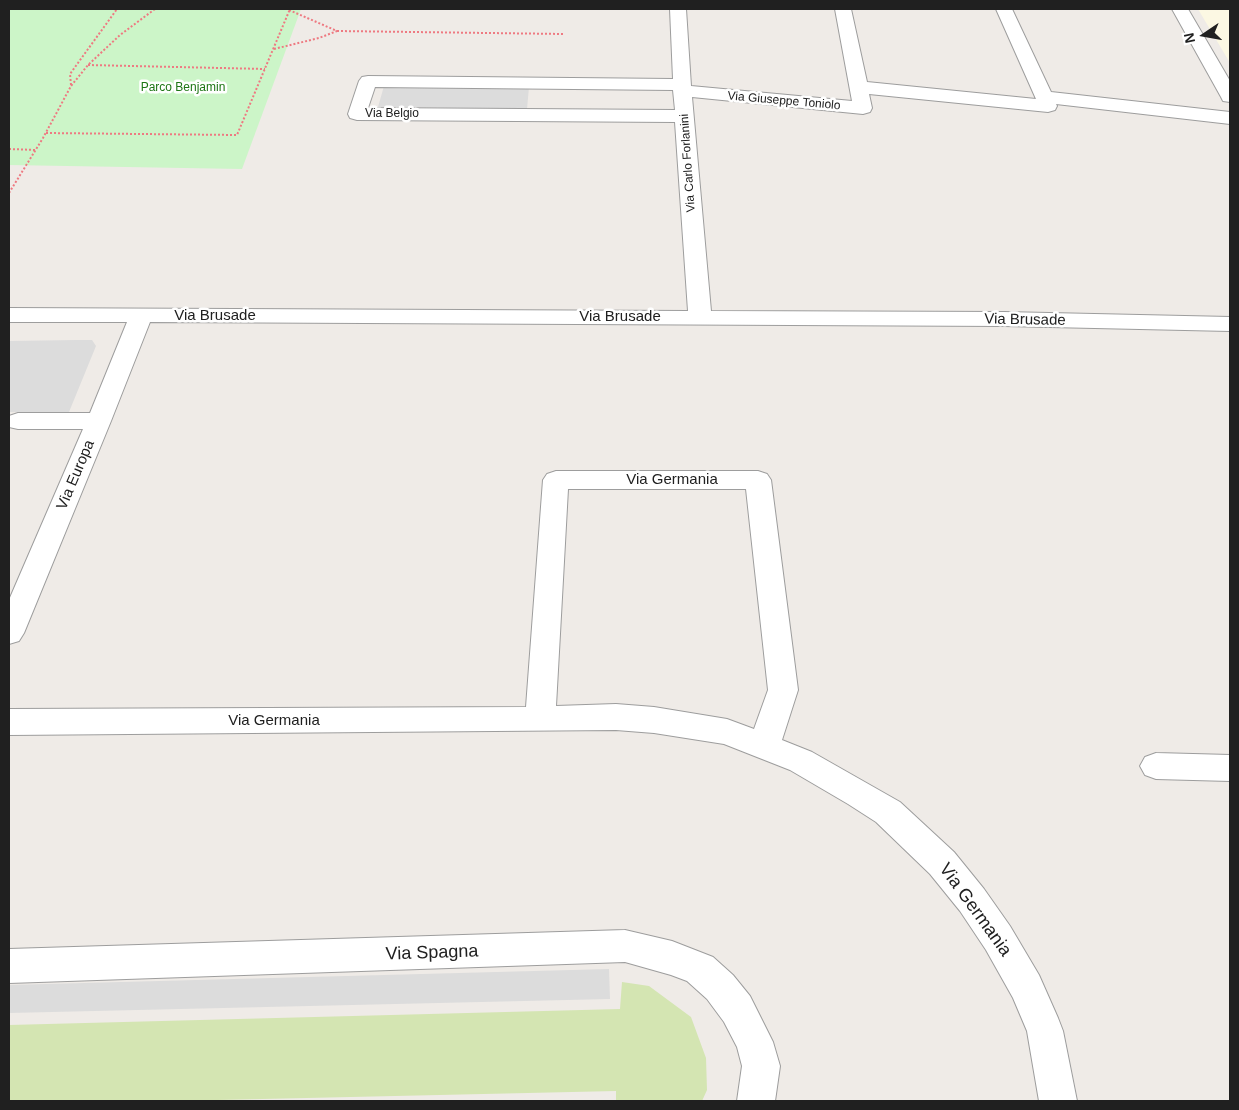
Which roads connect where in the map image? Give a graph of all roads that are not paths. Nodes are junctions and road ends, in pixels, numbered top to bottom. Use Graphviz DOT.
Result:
graph roads {
  1 [pos="678,9"];
  2 [pos="843,9"];
  3 [pos="1004,9"];
  4 [pos="1180,9"];
  5 [pos="859,87"];
  6 [pos="682,88"];
  7 [pos="1045,97"];
  8 [pos="1230,97"];
  9 [pos="685,116"];
  10 [pos="1230,118"];
  11 [pos="9,315"];
  12 [pos="140,316"];
  13 [pos="700,317"];
  14 [pos="1230,324"];
  15 [pos="18,421"];
  16 [pos="98,421"];
  17 [pos="9,633"];
  18 [pos="540,720"];
  19 [pos="9,722"];
  20 [pos="764,747"];
  21 [pos="1156,766"];
  22 [pos="1230,768"];
  23 [pos="9,966"];
  24 [pos="756,1101"];
  25 [pos="1058,1101"];
  1 -- 6 [label="street, Via Carlo Forlanini"];
  2 -- 5 [label="street, Via Giuseppe Toniolo"];
  3 -- 7 [label="street"];
  4 -- 8 [label="street"];
  5 -- 6 [label="street, Via Giuseppe Toniolo"];
  5 -- 7 [label="street, Via Giuseppe Toniolo"];
  6 -- 9 [label="street, Via Carlo Forlanini"];
  6 -- 9 [label="street, Via Belgio"];
  7 -- 10 [label="street"];
  9 -- 13 [label="street, Via Carlo Forlanini"];
  11 -- 12 [label="street, Via Brusade"];
  12 -- 13 [label="street, Via Brusade"];
  12 -- 16 [label="street, Via Europa"];
  13 -- 14 [label="street, Via Brusade"];
  15 -- 16 [label="street"];
  16 -- 17 [label="street, Via Europa"];
  18 -- 19 [label="street, Via Germania"];
  18 -- 20 [label="street, Via Germania"];
  18 -- 20 [label="street, Via Germania"];
  20 -- 25 [label="street, Via Germania"];
  21 -- 22 [label="street"];
  23 -- 24 [label="street, Via Spagna"];
}
